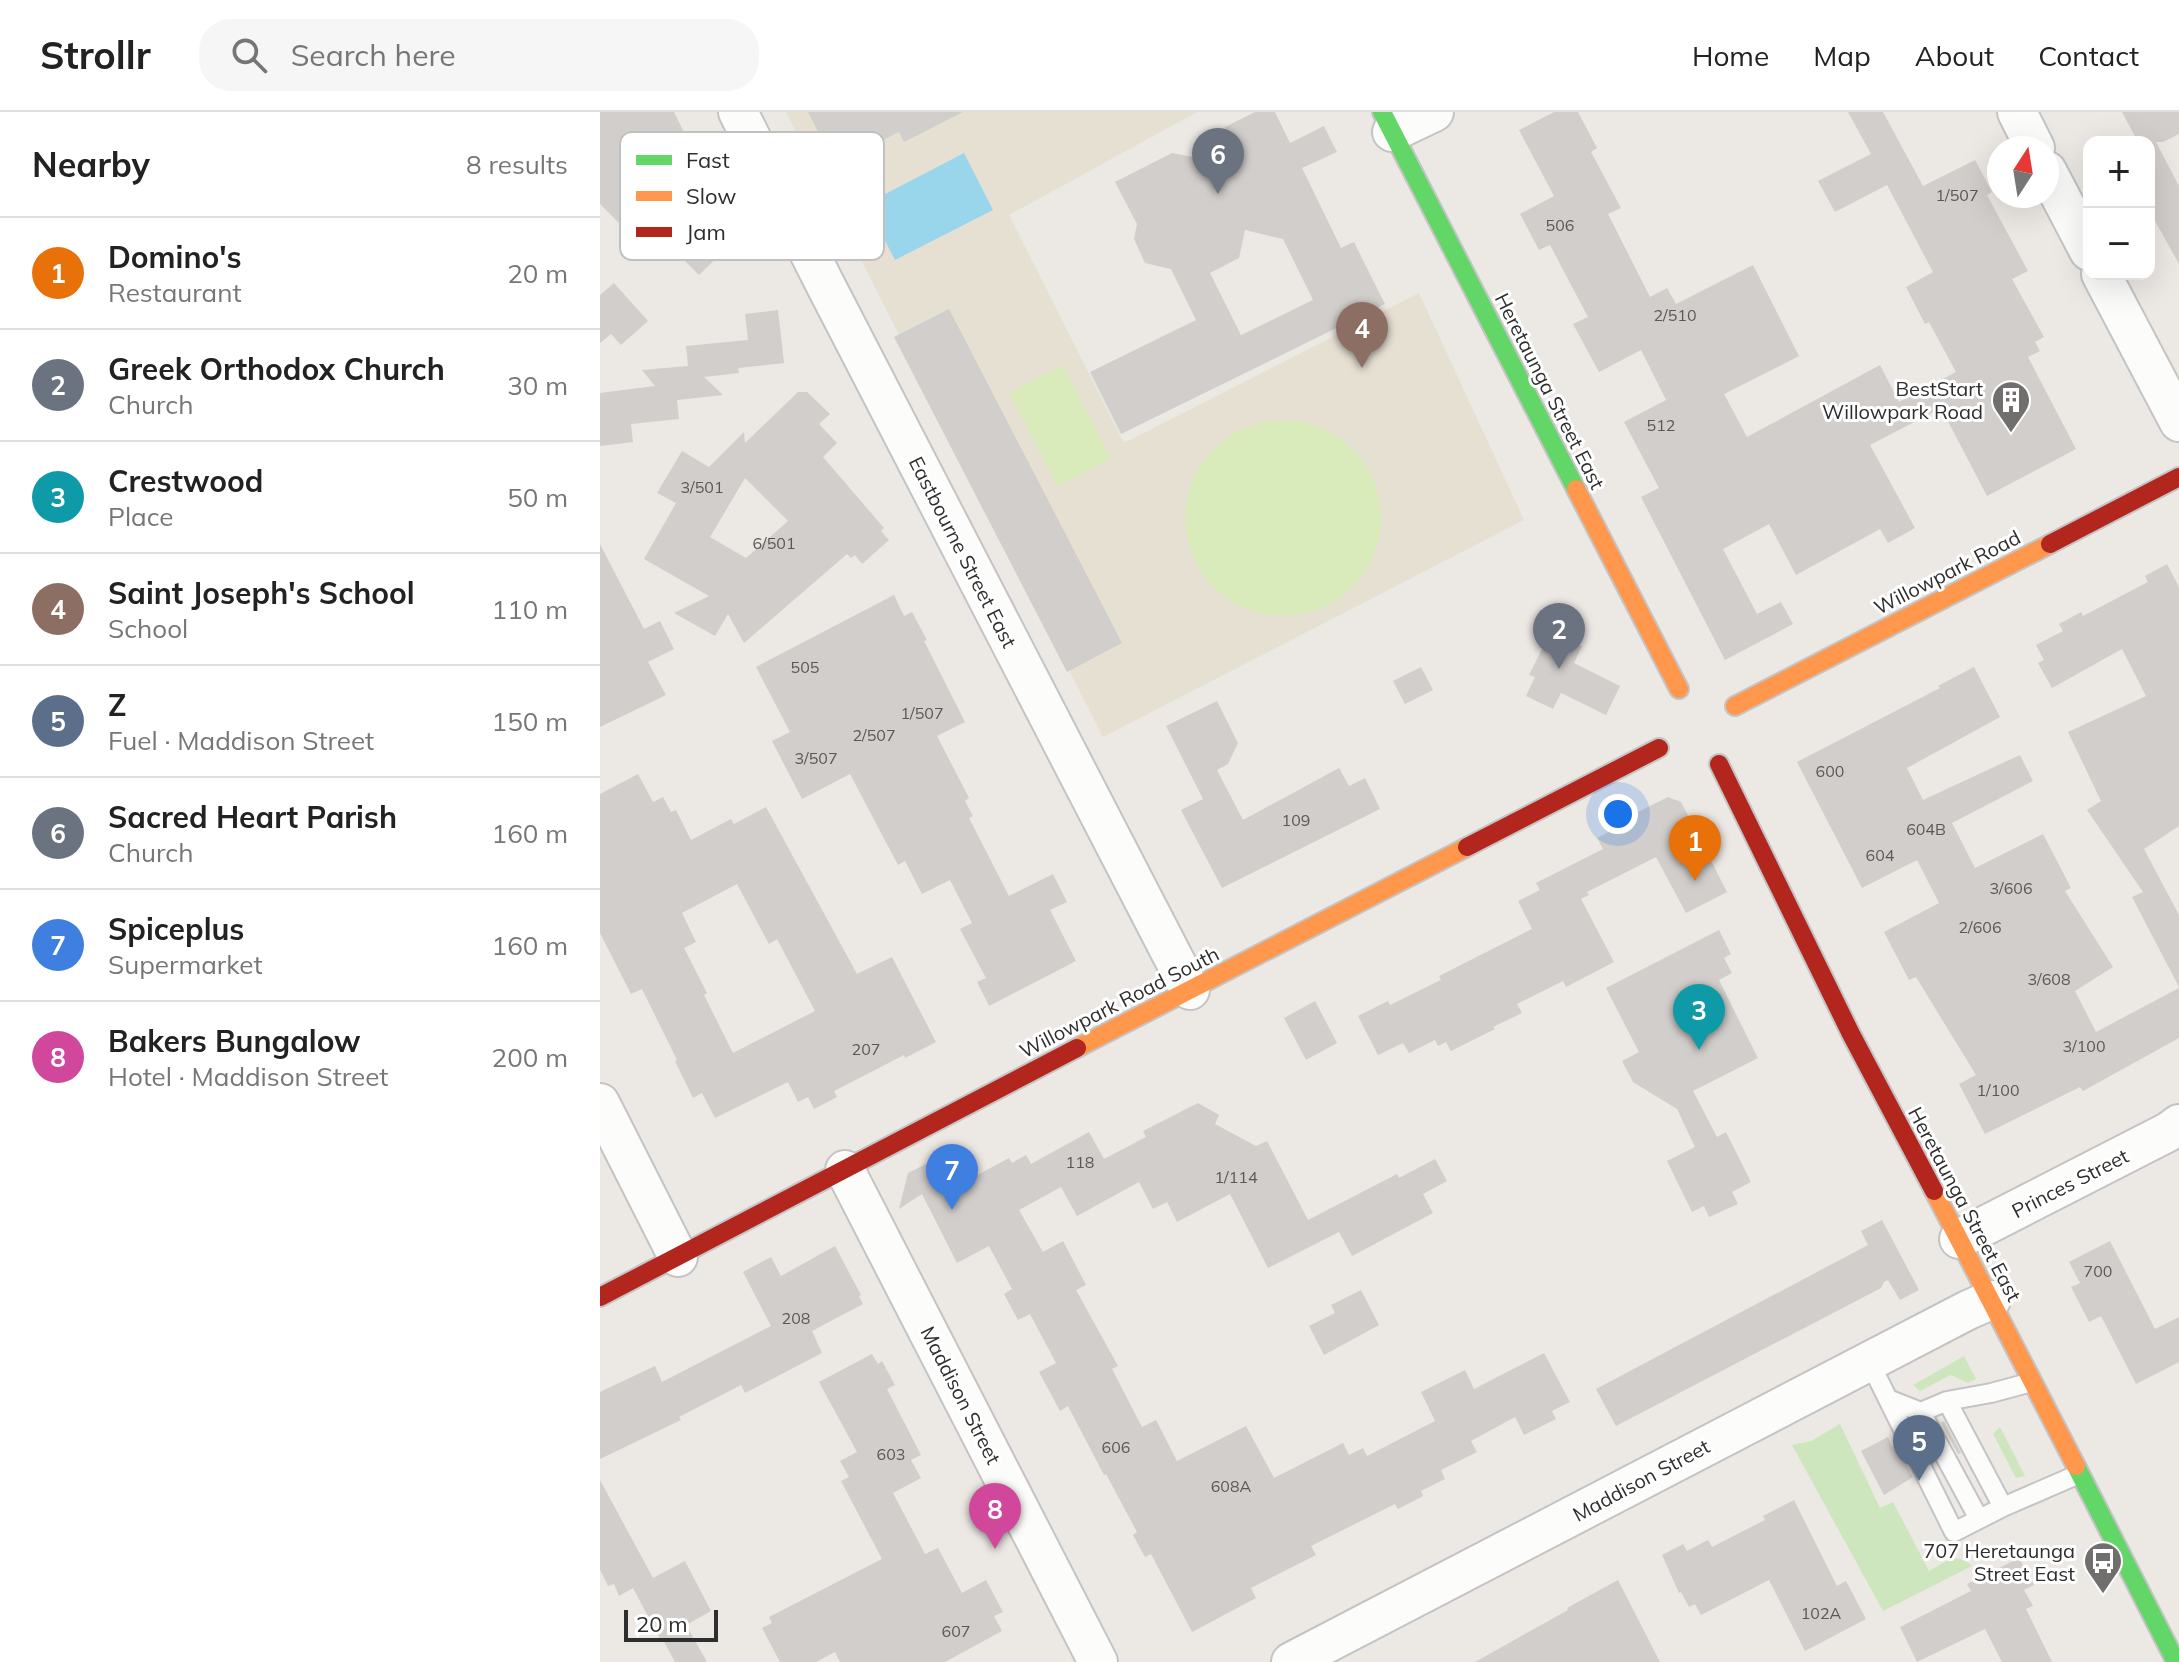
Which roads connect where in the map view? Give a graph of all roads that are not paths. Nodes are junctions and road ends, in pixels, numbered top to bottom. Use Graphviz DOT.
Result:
graph roads {
  1 [pos="738,112"];
  2 [pos="1434,112"];
  3 [pos="2017,112"];
  4 [pos="1387,122"];
  5 [pos="748,132"];
  6 [pos="2029,136"];
  7 [pos="2059,194"];
  8 [pos="2083,240"];
  9 [pos="813,260"];
  10 [pos="2104,280"];
  11 [pos="2179,422"];
  12 [pos="2179,477"];
  13 [pos="1680,690"];
  14 [pos="1719,690"];
  15 [pos="1735,706"];
  16 [pos="1741,726"];
  17 [pos="1661,748"];
  18 [pos="1718,763"];
  19 [pos="1190,990"];
  20 [pos="600,1103"];
  21 [pos="2179,1124"];
  22 [pos="845,1170"];
  23 [pos="1959,1239"];
  24 [pos="678,1257"];
  25 [pos="600,1297"];
  26 [pos="1991,1300"];
  27 [pos="1869,1361"];
  28 [pos="2032,1382"];
  29 [pos="1888,1399"];
  30 [pos="1947,1401"];
  31 [pos="1921,1412"];
  32 [pos="2079,1474"];
  33 [pos="2003,1507"];
  34 [pos="1979,1519"];
  35 [pos="1098,1662"];
  36 [pos="1291,1662"];
  37 [pos="2176,1662"];
  1 -- 5 [label="street, Eastbourne Street East"];
  2 -- 4 [label="street"];
  3 -- 6 [label="street"];
  4 -- 13 [label="main road, Heretaunga Street East"];
  7 -- 8 [label="street"];
  9 -- 19 [label="street, Eastbourne Street East"];
  10 -- 11 [label="street"];
  12 -- 15 [label="main road, Willowpark Road"];
  14 -- 15 [label="main road"];
  15 -- 16 [label="main road"];
  17 -- 19 [label="main road, Willowpark Road South"];
  18 -- 23 [label="main road, Heretaunga Street East"];
  19 -- 22 [label="main road, Willowpark Road South"];
  20 -- 24 [label="street"];
  21 -- 23 [label="street, Princes Street"];
  22 -- 24 [label="main road, Willowpark Road South"];
  22 -- 35 [label="street, Maddison Street"];
  23 -- 26 [label="main road, Heretaunga Street East"];
  24 -- 25 [label="main road, Willowpark Road South"];
  26 -- 27 [label="street, Maddison Street"];
  26 -- 28 [label="main road, Heretaunga Street East"];
  27 -- 29 [label="lane"];
  27 -- 36 [label="street, Maddison Street"];
  28 -- 30 [label="lane"];
  28 -- 32 [label="main road, Heretaunga Street East"];
  29 -- 31 [label="lane"];
  29 -- 34 [label="lane"];
  30 -- 31 [label="lane"];
  30 -- 33 [label="lane"];
  31 -- 34 [label="lane"];
  32 -- 33 [label="lane"];
  32 -- 37 [label="main road, Heretaunga Street East"];
  33 -- 34 [label="lane"];
}
